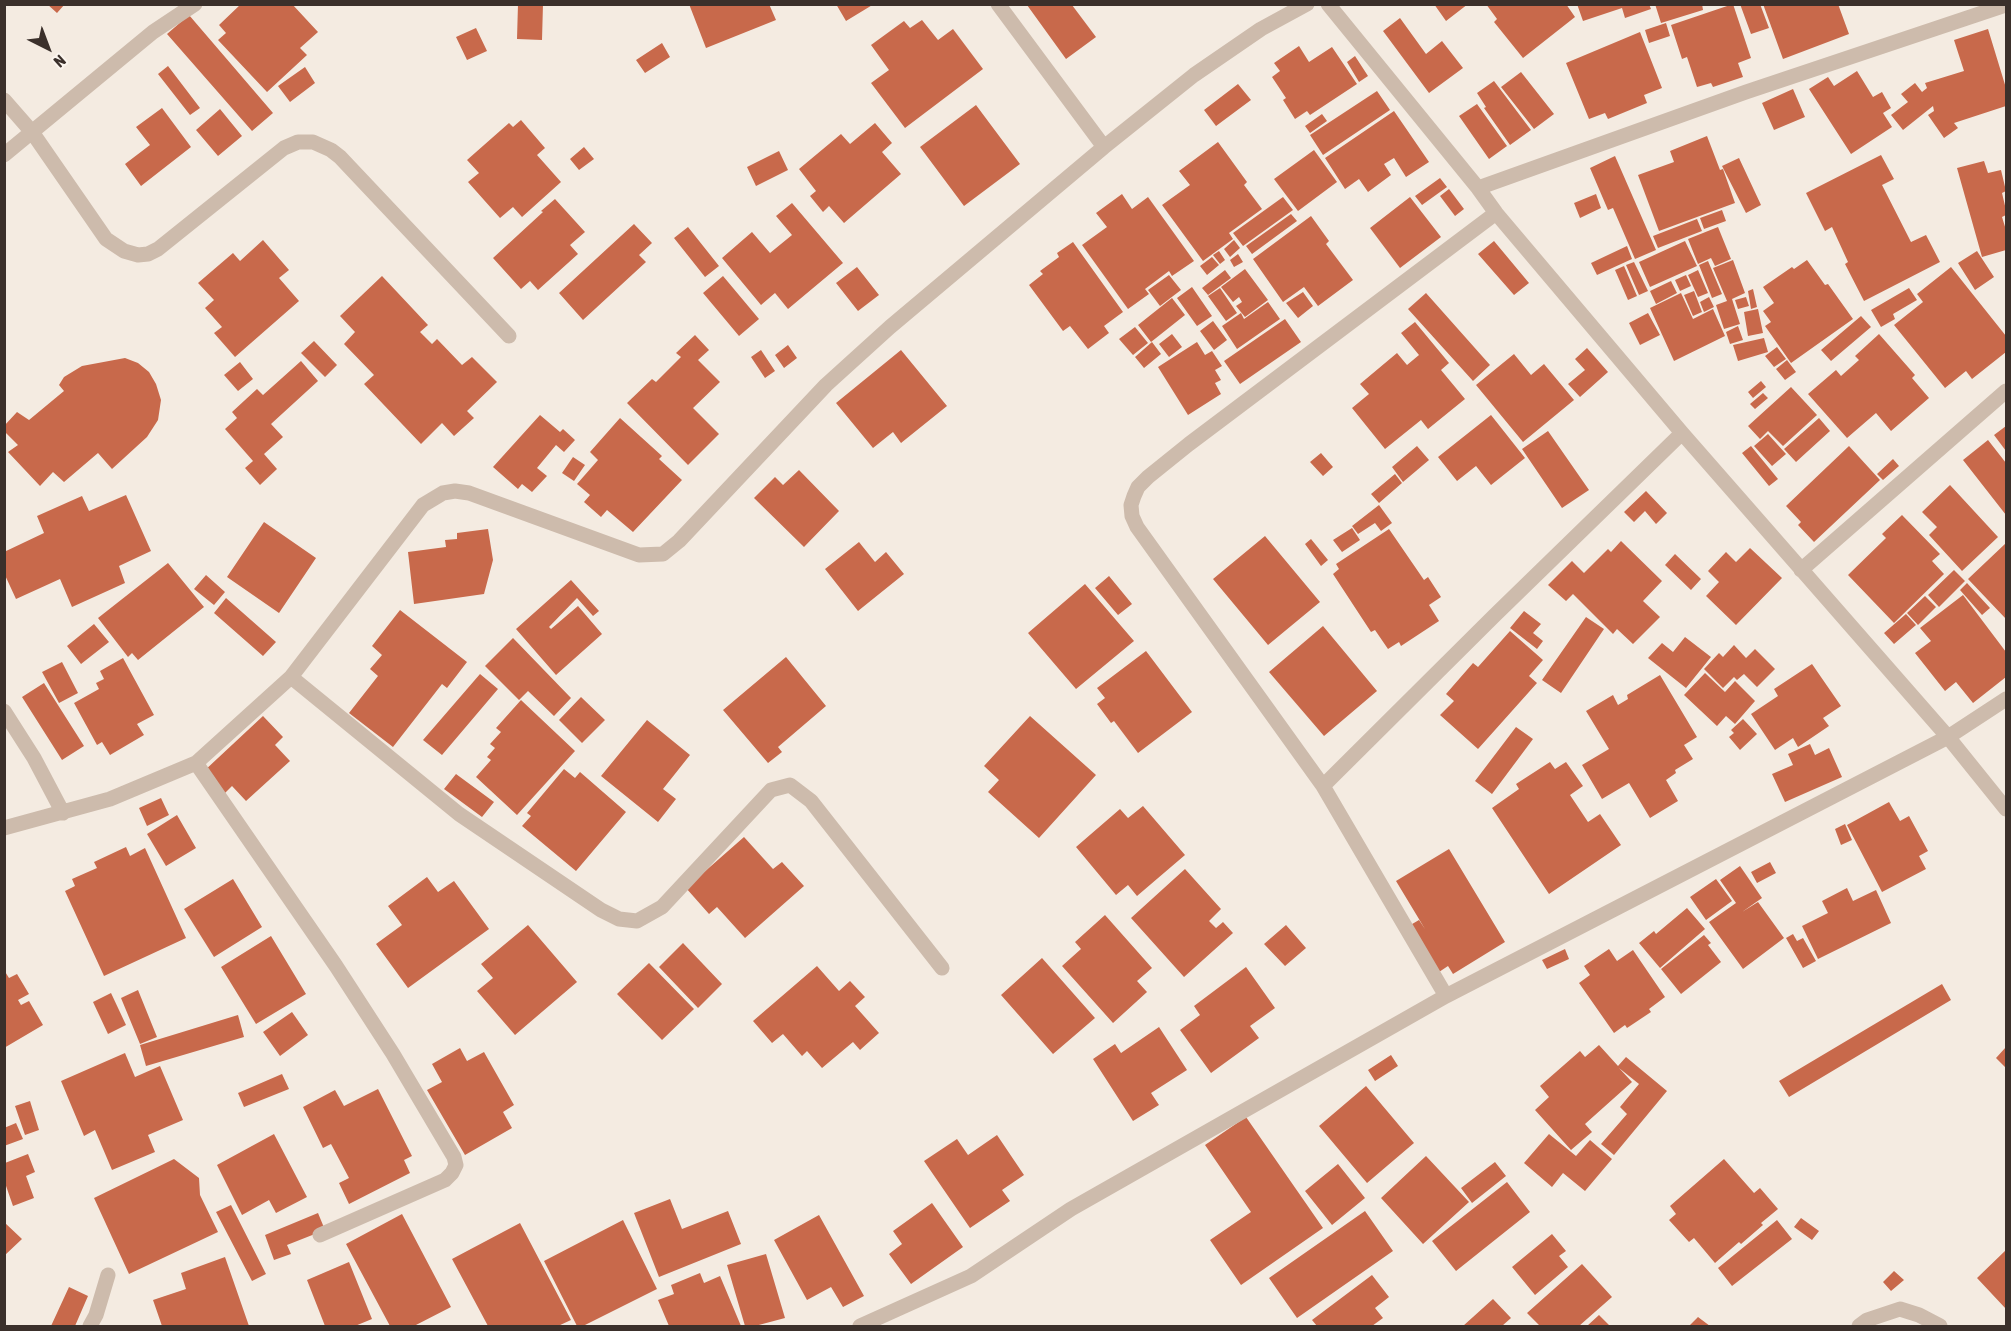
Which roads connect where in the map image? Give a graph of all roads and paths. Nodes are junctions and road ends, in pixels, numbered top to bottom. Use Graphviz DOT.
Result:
graph roads {
  1 [pos="195,4"];
  2 [pos="998,4"];
  3 [pos="1307,4"];
  4 [pos="1328,4"];
  5 [pos="2007,5"];
  6 [pos="4,100"];
  7 [pos="32,132"];
  8 [pos="1104,147"];
  9 [pos="4,155"];
  10 [pos="1478,188"];
  11 [pos="1496,213"];
  12 [pos="509,336"];
  13 [pos="2007,391"];
  14 [pos="1682,433"];
  15 [pos="1801,570"];
  16 [pos="291,677"];
  17 [pos="2007,699"];
  18 [pos="4,711"];
  19 [pos="1948,737"];
  20 [pos="196,763"];
  21 [pos="1323,786"];
  22 [pos="2007,809"];
  23 [pos="63,813"];
  24 [pos="4,828"];
  25 [pos="942,968"];
  26 [pos="1446,996"];
  27 [pos="320,1236"];
  28 [pos="108,1275"];
  29 [pos="90,1326"];
  30 [pos="860,1326"];
  31 [pos="1859,1326"];
  32 [pos="1940,1326"];
  1 -- 7 [label="street"];
  2 -- 8 [label="street"];
  3 -- 8 [label="street"];
  4 -- 10 [label="street"];
  5 -- 10 [label="street"];
  6 -- 7 [label="street"];
  7 -- 9 [label="street"];
  7 -- 12 [label="street"];
  8 -- 16 [label="street"];
  10 -- 11 [label="street"];
  11 -- 14 [label="street"];
  11 -- 21 [label="street"];
  13 -- 15 [label="street"];
  14 -- 15 [label="street"];
  14 -- 21 [label="street"];
  15 -- 19 [label="street"];
  16 -- 20 [label="street"];
  16 -- 25 [label="street"];
  17 -- 19 [label="street"];
  18 -- 23 [label="street"];
  19 -- 22 [label="street"];
  19 -- 26 [label="street"];
  20 -- 23 [label="street"];
  20 -- 27 [label="street"];
  21 -- 26 [label="street"];
  23 -- 24 [label="street"];
  26 -- 30 [label="street"];
  28 -- 29 [label="street"];
  31 -- 32 [label="street"];
}
